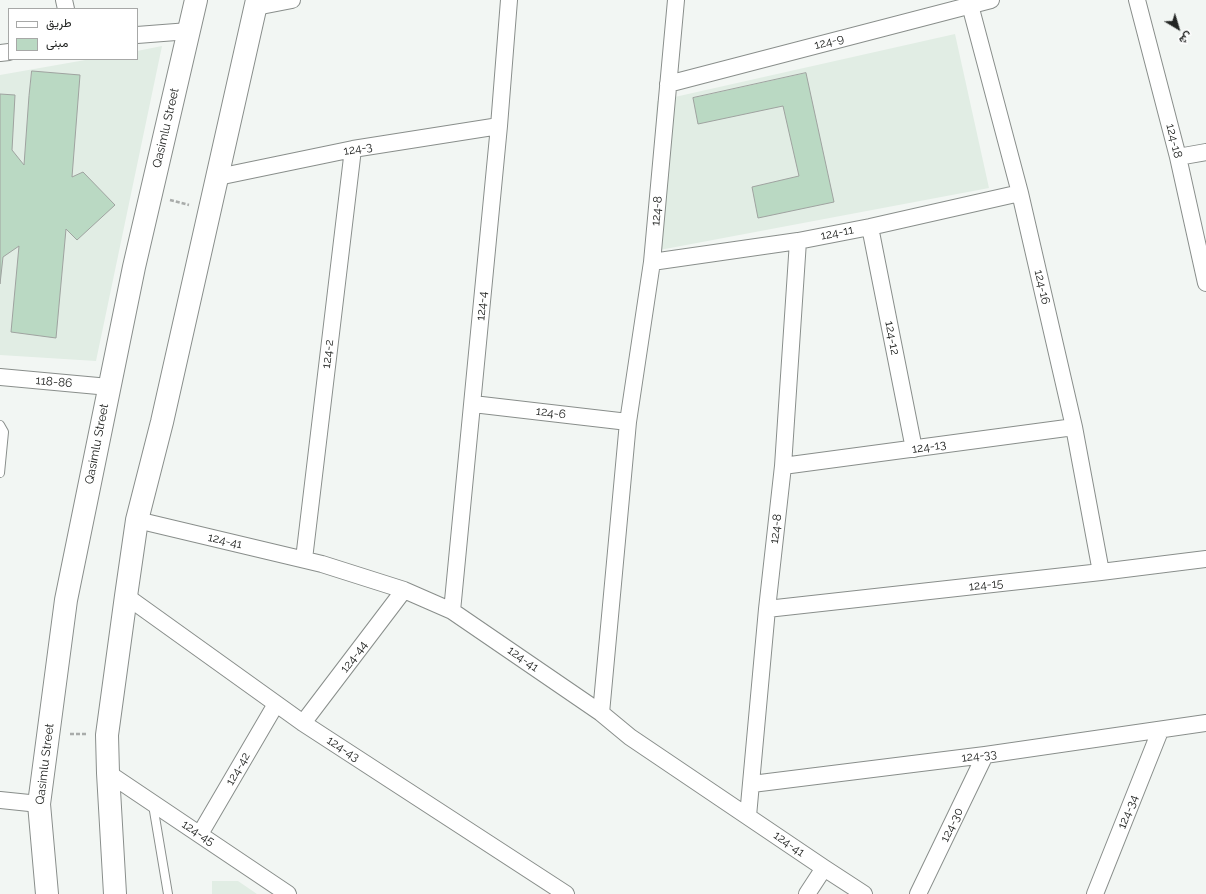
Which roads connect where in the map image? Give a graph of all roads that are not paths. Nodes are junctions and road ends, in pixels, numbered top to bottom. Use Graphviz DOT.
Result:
graph roads {
  1 [pos="196,0"];
  2 [pos="292,0"];
  3 [pos="509,0"];
  4 [pos="676,0"];
  5 [pos="991,0"];
  6 [pos="1137,0"];
  7 [pos="257,3"];
  8 [pos="970,5"];
  9 [pos="189,31"];
  10 [pos="138,35"];
  11 [pos="668,84"];
  12 [pos="499,126"];
  13 [pos="353,150"];
  14 [pos="1206,152"];
  15 [pos="1178,157"];
  16 [pos="218,177"];
  17 [pos="1020,193"];
  18 [pos="870,227"];
  19 [pos="798,241"];
  20 [pos="652,262"];
  21 [pos="1206,283"];
  22 [pos="0,378"];
  23 [pos="109,386"];
  24 [pos="473,404"];
  25 [pos="628,422"];
  26 [pos="0,425"];
  27 [pos="1074,427"];
  28 [pos="914,449"];
  29 [pos="784,466"];
  30 [pos="0,473"];
  31 [pos="137,520"];
  32 [pos="304,559"];
  33 [pos="1206,559"];
  34 [pos="1101,572"];
  35 [pos="404,590"];
  36 [pos="126,596"];
  37 [pos="767,609"];
  38 [pos="452,611"];
  39 [pos="276,704"];
  40 [pos="601,713"];
  41 [pos="303,723"];
  42 [pos="1206,723"];
  43 [pos="1160,731"];
  44 [pos="985,755"];
  45 [pos="108,773"];
  46 [pos="752,784"];
  47 [pos="0,800"];
  48 [pos="39,804"];
  49 [pos="153,804"];
  50 [pos="748,816"];
  51 [pos="200,834"];
  52 [pos="824,868"];
  53 [pos="561,893"];
  54 [pos="46,894"];
  55 [pos="115,894"];
  56 [pos="168,894"];
  57 [pos="288,894"];
  58 [pos="807,894"];
  59 [pos="864,894"];
  60 [pos="918,894"];
  61 [pos="1095,894"];
  1 -- 9 [label="main road, Qasimlu Street"];
  2 -- 7 [label="street"];
  3 -- 12 [label="street, 124-4"];
  4 -- 11 [label="street, 124-8"];
  5 -- 8 [label="street, 124-9"];
  6 -- 15 [label="street, 124-18"];
  7 -- 16 [label="main road"];
  8 -- 11 [label="street, 124-9"];
  8 -- 17 [label="street, 124-16"];
  9 -- 10 [label="street"];
  9 -- 23 [label="main road, Qasimlu Street"];
  11 -- 20 [label="street, 124-8"];
  12 -- 13 [label="street, 124-3"];
  12 -- 24 [label="street, 124-4"];
  13 -- 16 [label="street, 124-3"];
  13 -- 32 [label="street, 124-2"];
  14 -- 15 [label="street"];
  15 -- 21 [label="street, 124-18"];
  16 -- 31 [label="main road"];
  17 -- 18 [label="street, 124-11"];
  17 -- 27 [label="street, 124-16"];
  18 -- 19 [label="street, 124-11"];
  18 -- 28 [label="street, 124-12"];
  19 -- 20 [label="street, 124-11"];
  19 -- 29 [label="street, 124-8"];
  20 -- 25 [label="street, 124-8"];
  22 -- 23 [label="street, 118-86"];
  23 -- 48 [label="main road, Qasimlu Street"];
  24 -- 25 [label="street, 124-6"];
  24 -- 38 [label="street, 124-4"];
  25 -- 40 [label="street, 124-8"];
  26 -- 30 [label="lane"];
  27 -- 28 [label="street, 124-13"];
  27 -- 34 [label="street, 124-16"];
  28 -- 29 [label="street, 124-13"];
  29 -- 37 [label="street, 124-8"];
  31 -- 32 [label="street, 124-41"];
  31 -- 36 [label="main road"];
  32 -- 35 [label="street, 124-41"];
  33 -- 34 [label="street, 124-15"];
  34 -- 37 [label="street, 124-15"];
  35 -- 38 [label="street, 124-41"];
  35 -- 41 [label="street, 124-44"];
  36 -- 39 [label="street, 124-43"];
  36 -- 45 [label="main road"];
  37 -- 46 [label="street, 124-8"];
  38 -- 40 [label="street, 124-41"];
  39 -- 41 [label="street, 124-43"];
  39 -- 51 [label="street, 124-42"];
  40 -- 50 [label="street, 124-41"];
  41 -- 53 [label="street, 124-43"];
  42 -- 43 [label="street, 124-33"];
  43 -- 44 [label="street, 124-33"];
  43 -- 61 [label="street, 124-34"];
  44 -- 46 [label="street, 124-33"];
  44 -- 60 [label="street, 124-30"];
  45 -- 49 [label="street, 124-45"];
  45 -- 55 [label="main road"];
  46 -- 50 [label="street, 124-8"];
  47 -- 48 [label="street"];
  48 -- 54 [label="main road, Qasimlu Street"];
  49 -- 51 [label="street, 124-45"];
  49 -- 56 [label="lane"];
  50 -- 52 [label="street, 124-41"];
  51 -- 57 [label="street, 124-45"];
  52 -- 58 [label="street"];
  52 -- 59 [label="street, 124-41"];
}
